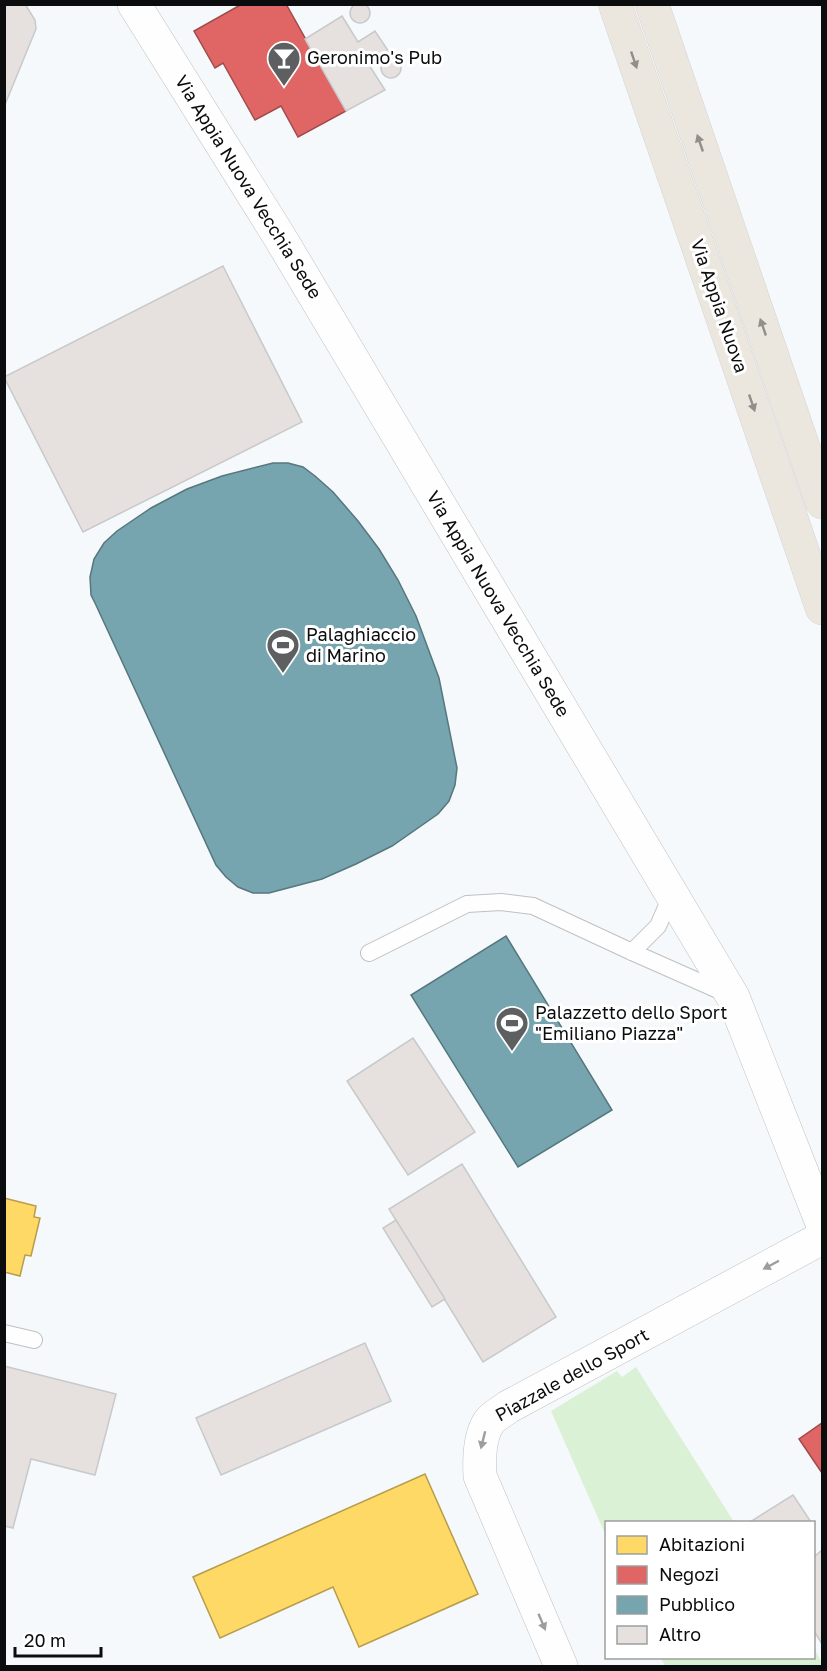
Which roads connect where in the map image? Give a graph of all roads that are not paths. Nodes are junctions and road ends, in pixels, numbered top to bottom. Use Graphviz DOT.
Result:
graph roads {
  1 [pos="134,4"];
  2 [pos="615,4"];
  3 [pos="652,4"];
  4 [pos="813,450"];
  5 [pos="822,502"];
  6 [pos="822,609"];
  7 [pos="672,894"];
  8 [pos="632,952"];
  9 [pos="369,953"];
  10 [pos="734,997"];
  11 [pos="822,1223"];
  12 [pos="822,1238"];
  13 [pos="4,1332"];
  14 [pos="34,1340"];
  15 [pos="561,1666"];
  1 -- 7 [label="street, Via Appia Nuova Vecchia Sede"];
  2 -- 6 [label="main road, Via Appia Nuova, one-way"];
  4 -- 3 [label="main road, Via Appia Nuova, one-way"];
  4 -- 5 [label="main road, Via Appia Nuova"];
  7 -- 8 [label="lane"];
  7 -- 10 [label="street, Via Appia Nuova Vecchia Sede"];
  8 -- 9 [label="lane"];
  8 -- 10 [label="lane"];
  10 -- 11 [label="street, Via Appia Nuova Vecchia Sede"];
  12 -- 15 [label="street, Piazzale dello Sport, one-way"];
  13 -- 14 [label="lane"];
}
